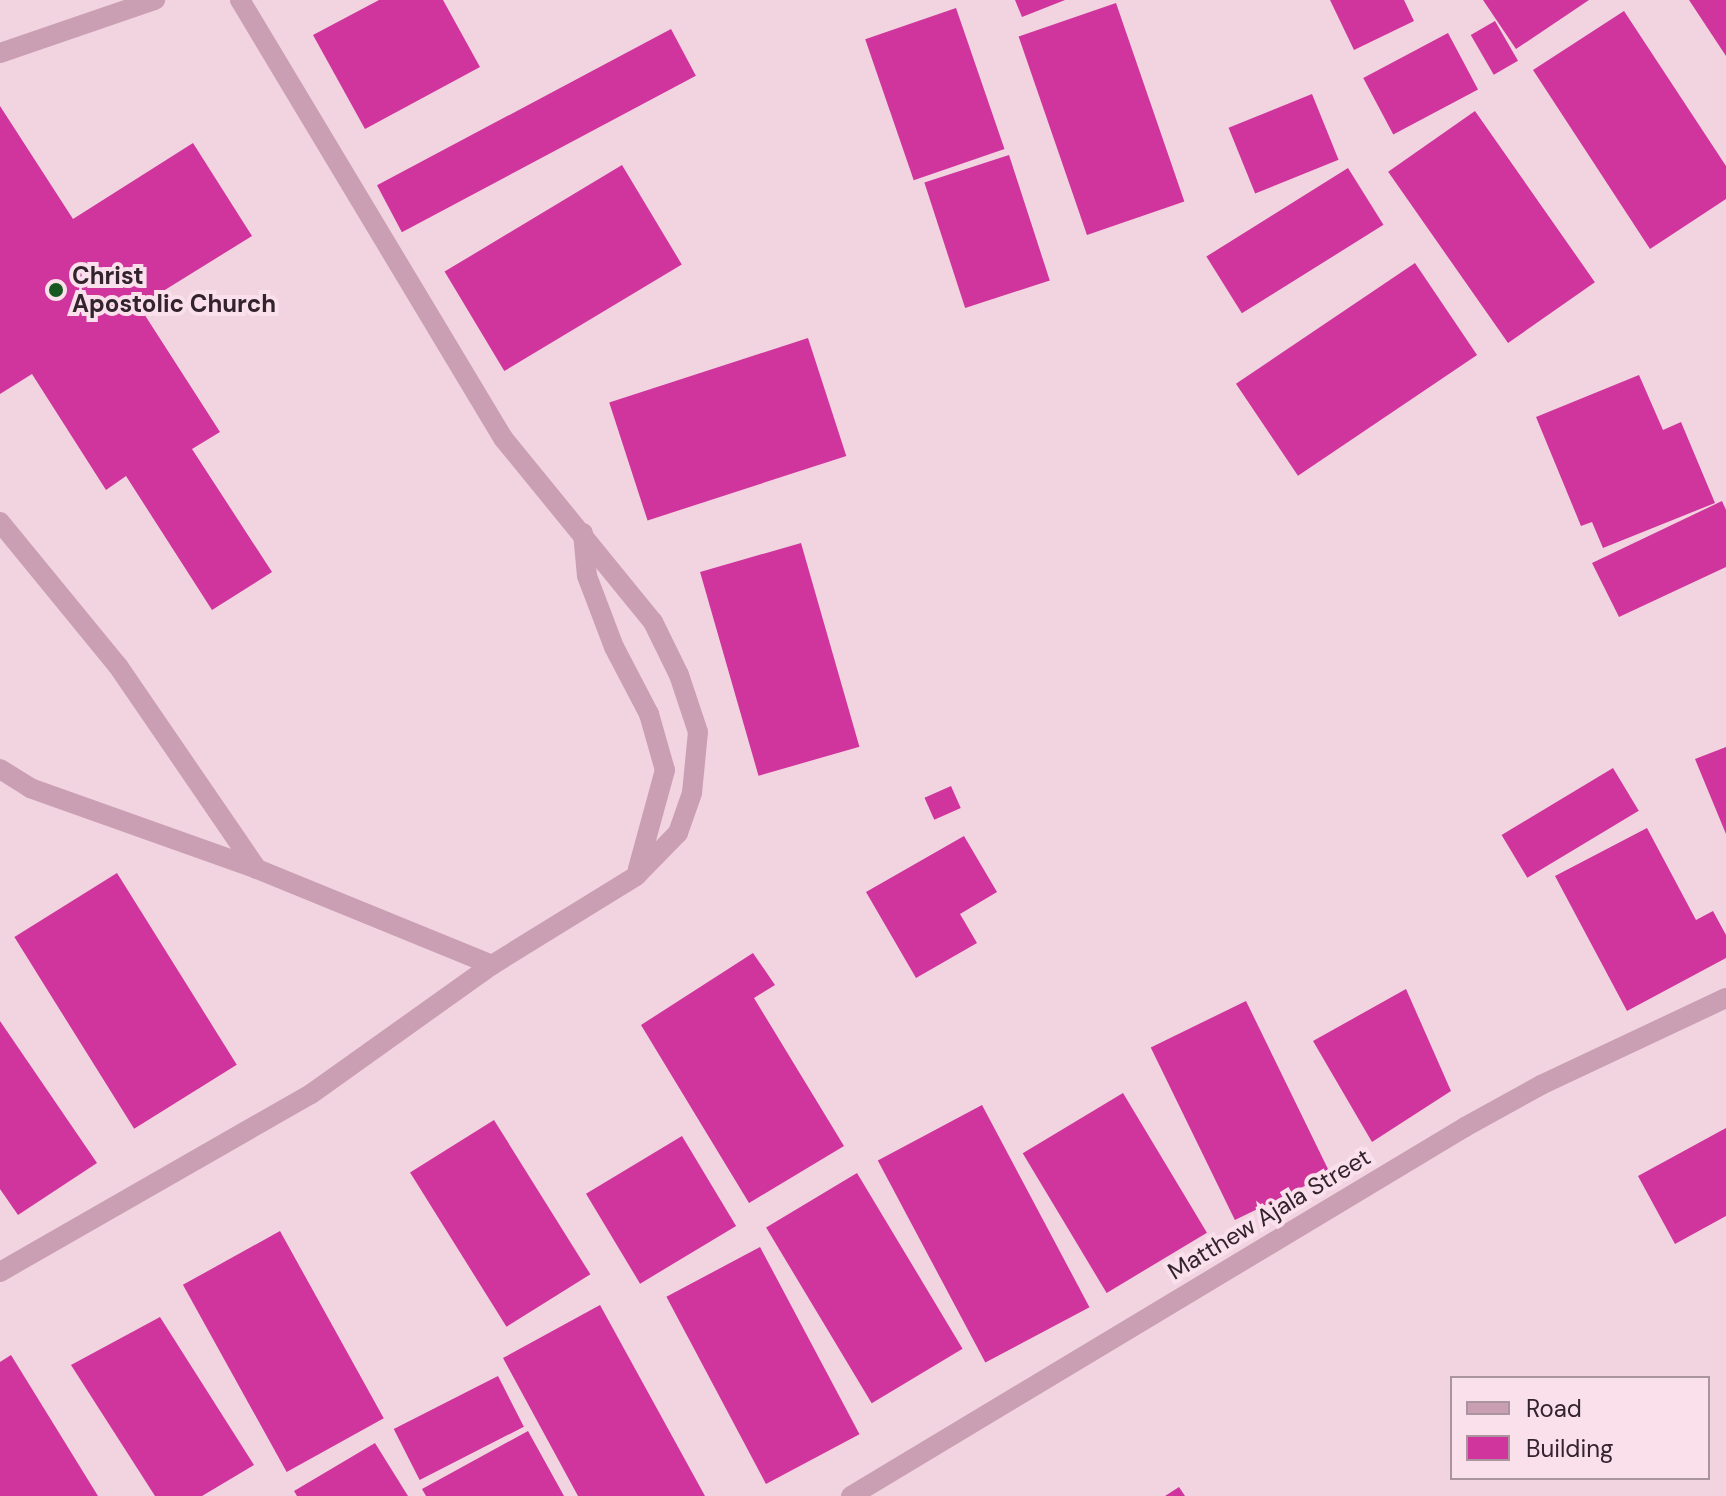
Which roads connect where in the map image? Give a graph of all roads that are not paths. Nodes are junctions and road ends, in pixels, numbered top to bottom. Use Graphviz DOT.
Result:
graph roads {
  1 [pos="155,0"];
  2 [pos="240,0"];
  3 [pos="0,53"];
  4 [pos="0,522"];
  5 [pos="583,533"];
  6 [pos="0,769"];
  7 [pos="257,869"];
  8 [pos="636,876"];
  9 [pos="492,965"];
  10 [pos="1726,998"];
  11 [pos="0,1272"];
  12 [pos="851,1496"];
  1 -- 3 [label="street"];
  2 -- 5 [label="street"];
  4 -- 7 [label="street"];
  5 -- 8 [label="street"];
  5 -- 8 [label="street"];
  6 -- 7 [label="street"];
  7 -- 9 [label="street"];
  8 -- 9 [label="street"];
  9 -- 11 [label="street"];
  10 -- 12 [label="street, Matthew Ajala Street"];
}
